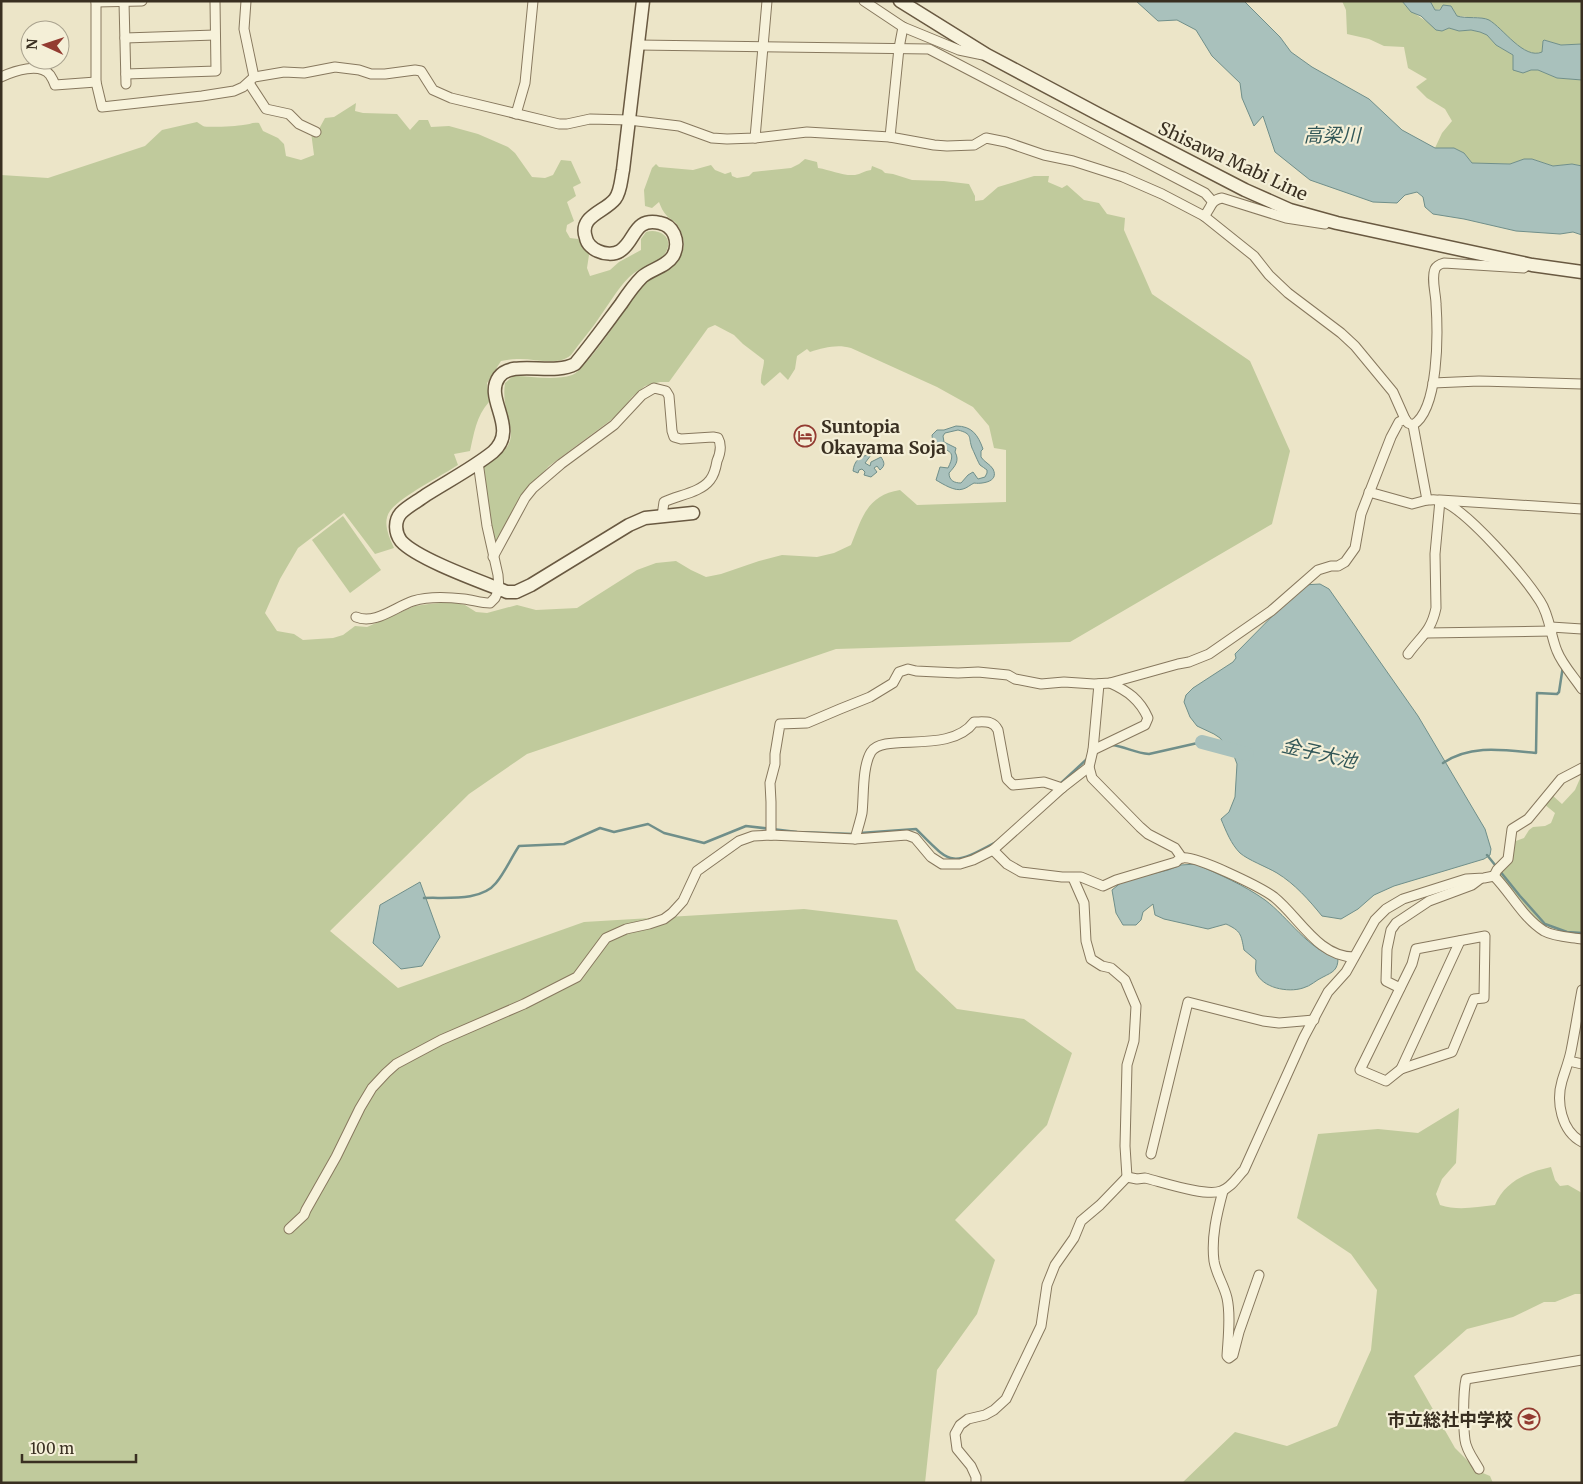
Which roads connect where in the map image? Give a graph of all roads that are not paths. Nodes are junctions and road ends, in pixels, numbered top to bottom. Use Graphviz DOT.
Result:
graph roads {
  1 [pos="96,1"];
  2 [pos="142,1"];
  3 [pos="215,1"];
  4 [pos="246,1"];
  5 [pos="533,1"];
  6 [pos="643,1"];
  7 [pos="767,1"];
  8 [pos="864,1"];
  9 [pos="900,1"];
  10 [pos="124,2"];
  11 [pos="903,27"];
  12 [pos="215,35"];
  13 [pos="125,38"];
  14 [pos="638,45"];
  15 [pos="764,47"];
  16 [pos="899,48"];
  17 [pos="987,54"];
  18 [pos="1,77"];
  19 [pos="251,80"];
  20 [pos="96,82"];
  21 [pos="516,114"];
  22 [pos="629,120"];
  23 [pos="316,132"];
  24 [pos="890,137"];
  25 [pos="755,138"];
  26 [pos="1213,202"];
  27 [pos="1204,216"];
  28 [pos="1337,223"];
  29 [pos="1532,266"];
  30 [pos="1582,272"];
  31 [pos="1433,383"];
  32 [pos="1582,384"];
  33 [pos="1405,419"];
  34 [pos="1413,425"];
  35 [pos="478,462"];
  36 [pos="1369,492"];
  37 [pos="1427,500"];
  38 [pos="1440,500"];
  39 [pos="1582,509"];
  40 [pos="692,513"];
  41 [pos="662,516"];
  42 [pos="493,557"];
  43 [pos="499,589"];
  44 [pos="356,618"];
  45 [pos="1551,629"];
  46 [pos="1582,629"];
  47 [pos="1427,633"];
  48 [pos="1408,654"];
  49 [pos="1110,683"];
  50 [pos="1099,684"];
  51 [pos="1582,689"];
  52 [pos="1093,750"];
  53 [pos="1089,767"];
  54 [pos="1582,768"];
  55 [pos="1058,787"];
  56 [pos="771,835"];
  57 [pos="855,839"];
  58 [pos="993,850"];
  59 [pos="1182,858"];
  60 [pos="1494,876"];
  61 [pos="1074,878"];
  62 [pos="1480,879"];
  63 [pos="1582,939"];
  64 [pos="1460,941"];
  65 [pos="1354,957"];
  66 [pos="1400,988"];
  67 [pos="1582,990"];
  68 [pos="1314,1020"];
  69 [pos="1569,1061"];
  70 [pos="1582,1064"];
  71 [pos="1401,1069"];
  72 [pos="1582,1142"];
  73 [pos="1151,1154"];
  74 [pos="1126,1176"];
  75 [pos="1223,1191"];
  76 [pos="289,1229"];
  77 [pos="1259,1275"];
  78 [pos="1582,1360"];
  79 [pos="1479,1469"];
  80 [pos="976,1483"];
  1 -- 10 [label="street"];
  1 -- 20 [label="street"];
  2 -- 10 [label="street"];
  3 -- 12 [label="street"];
  4 -- 19 [label="street"];
  5 -- 21 [label="street"];
  6 -- 14 [label="street"];
  7 -- 15 [label="street"];
  8 -- 11 [label="street"];
  9 -- 17 [label="street, Shisawa Mabi Line"];
  10 -- 13 [label="street"];
  11 -- 16 [label="street"];
  11 -- 17 [label="street"];
  12 -- 13 [label="street"];
  12 -- 13 [label="street"];
  14 -- 15 [label="street"];
  14 -- 22 [label="street"];
  15 -- 16 [label="street"];
  15 -- 25 [label="street"];
  16 -- 24 [label="street"];
  16 -- 26 [label="street"];
  17 -- 28 [label="street, Shisawa Mabi Line"];
  18 -- 20 [label="street"];
  19 -- 20 [label="street"];
  19 -- 21 [label="street"];
  19 -- 23 [label="street"];
  21 -- 22 [label="street"];
  22 -- 25 [label="street"];
  22 -- 35 [label="street"];
  24 -- 25 [label="street"];
  24 -- 27 [label="street"];
  26 -- 27 [label="street"];
  26 -- 28 [label="street"];
  27 -- 33 [label="street"];
  28 -- 29 [label="street, Shisawa Mabi Line"];
  29 -- 30 [label="street, Shisawa Mabi Line"];
  29 -- 31 [label="street"];
  31 -- 32 [label="street"];
  31 -- 34 [label="street"];
  33 -- 34 [label="street"];
  33 -- 36 [label="street"];
  34 -- 37 [label="street"];
  35 -- 42 [label="street"];
  35 -- 43 [label="street"];
  36 -- 37 [label="street"];
  36 -- 49 [label="street"];
  37 -- 38 [label="street"];
  38 -- 39 [label="street"];
  38 -- 45 [label="street"];
  38 -- 47 [label="street"];
  40 -- 41 [label="street"];
  41 -- 42 [label="street"];
  41 -- 43 [label="street"];
  42 -- 43 [label="street"];
  43 -- 44 [label="street"];
  45 -- 46 [label="street"];
  45 -- 47 [label="street"];
  45 -- 51 [label="street"];
  47 -- 48 [label="street"];
  49 -- 50 [label="street"];
  49 -- 52 [label="street"];
  50 -- 52 [label="street"];
  50 -- 56 [label="street"];
  52 -- 53 [label="street"];
  53 -- 55 [label="street"];
  53 -- 59 [label="street"];
  54 -- 60 [label="street"];
  55 -- 57 [label="street"];
  55 -- 58 [label="street"];
  56 -- 57 [label="street"];
  56 -- 76 [label="street"];
  57 -- 58 [label="street"];
  58 -- 61 [label="street"];
  59 -- 61 [label="street"];
  59 -- 65 [label="street"];
  60 -- 62 [label="street"];
  60 -- 63 [label="street"];
  61 -- 74 [label="street"];
  62 -- 65 [label="street"];
  62 -- 66 [label="street"];
  64 -- 66 [label="street"];
  64 -- 71 [label="street"];
  64 -- 71 [label="street"];
  65 -- 68 [label="street"];
  66 -- 71 [label="street"];
  67 -- 69 [label="street"];
  68 -- 73 [label="street"];
  68 -- 75 [label="street"];
  69 -- 70 [label="street"];
  69 -- 72 [label="street"];
  74 -- 75 [label="street"];
  74 -- 80 [label="street"];
  75 -- 77 [label="street"];
  78 -- 79 [label="street"];
}
